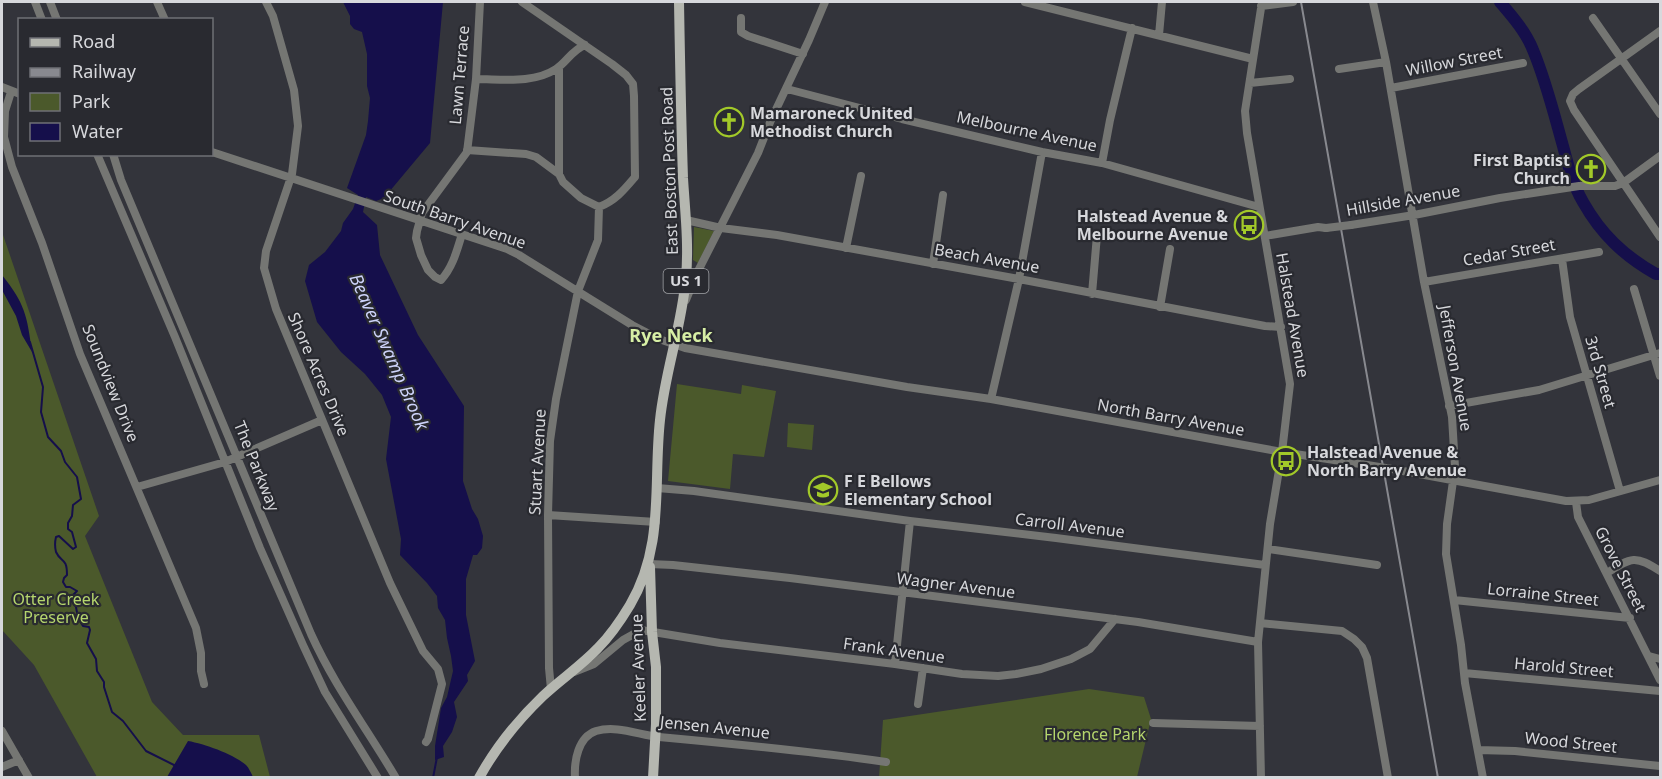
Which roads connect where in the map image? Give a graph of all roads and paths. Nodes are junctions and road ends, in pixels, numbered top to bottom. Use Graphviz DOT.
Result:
graph roads {
  1 [pos="34,2"];
  2 [pos="50,2"];
  3 [pos="157,2"];
  4 [pos="266,2"];
  5 [pos="480,2"];
  6 [pos="522,2"];
  7 [pos="679,2"];
  8 [pos="825,2"];
  9 [pos="1025,2"];
  10 [pos="1162,2"];
  11 [pos="1293,2"];
  12 [pos="1373,2"];
  13 [pos="1262,4"];
  14 [pos="41,18"];
  15 [pos="56,18"];
  16 [pos="164,18"];
  17 [pos="741,18"];
  18 [pos="1593,18"];
  19 [pos="1132,28"];
  20 [pos="1660,31"];
  21 [pos="1159,35"];
  22 [pos="585,45"];
  23 [pos="802,54"];
  24 [pos="1253,58"];
  25 [pos="1622,59"];
  26 [pos="1386,62"];
  27 [pos="1522,63"];
  28 [pos="559,68"];
  29 [pos="1339,69"];
  30 [pos="476,79"];
  31 [pos="1290,79"];
  32 [pos="1250,83"];
  33 [pos="2,87"];
  34 [pos="1391,88"];
  35 [pos="786,89"];
  36 [pos="15,93"];
  37 [pos="1660,114"];
  38 [pos="467,150"];
  39 [pos="213,152"];
  40 [pos="1042,152"];
  41 [pos="98,156"];
  42 [pos="113,156"];
  43 [pos="1660,156"];
  44 [pos="1102,163"];
  45 [pos="559,174"];
  46 [pos="861,176"];
  47 [pos="290,179"];
  48 [pos="1623,183"];
  49 [pos="943,195"];
  50 [pos="599,207"];
  51 [pos="1259,207"];
  52 [pos="1414,215"];
  53 [pos="686,220"];
  54 [pos="420,221"];
  55 [pos="721,228"];
  56 [pos="462,234"];
  57 [pos="1097,235"];
  58 [pos="1264,236"];
  59 [pos="1660,237"];
  60 [pos="846,248"];
  61 [pos="1170,249"];
  62 [pos="1599,252"];
  63 [pos="1563,259"];
  64 [pos="933,264"];
  65 [pos="1019,279"];
  66 [pos="1424,282"];
  67 [pos="1634,289"];
  68 [pos="578,291"];
  69 [pos="1092,294"];
  70 [pos="683,306"];
  71 [pos="1160,307"];
  72 [pos="178,314"];
  73 [pos="167,318"];
  74 [pos="1281,327"];
  75 [pos="184,328"];
  76 [pos="173,332"];
  77 [pos="675,345"];
  78 [pos="1657,354"];
  79 [pos="1585,375"];
  80 [pos="1660,376"];
  81 [pos="991,399"];
  82 [pos="1449,406"];
  83 [pos="322,420"];
  84 [pos="1282,452"];
  85 [pos="237,456"];
  86 [pos="225,462"];
  87 [pos="1453,480"];
  88 [pos="1660,480"];
  89 [pos="137,487"];
  90 [pos="657,488"];
  91 [pos="1620,491"];
  92 [pos="1576,502"];
  93 [pos="548,515"];
  94 [pos="910,521"];
  95 [pos="656,522"];
  96 [pos="1268,549"];
  97 [pos="650,561"];
  98 [pos="1265,565"];
  99 [pos="1377,565"];
  100 [pos="1660,571"];
  101 [pos="1607,573"];
  102 [pos="902,593"];
  103 [pos="1454,600"];
  104 [pos="1630,618"];
  105 [pos="1115,619"];
  106 [pos="1260,623"];
  107 [pos="652,632"];
  108 [pos="1258,642"];
  109 [pos="1648,656"];
  110 [pos="1660,659"];
  111 [pos="894,664"];
  112 [pos="923,668"];
  113 [pos="1464,673"];
  114 [pos="568,675"];
  115 [pos="1660,680"];
  116 [pos="204,684"];
  117 [pos="551,689"];
  118 [pos="1660,691"];
  119 [pos="918,704"];
  120 [pos="1153,723"];
  121 [pos="1260,726"];
  122 [pos="2,731"];
  123 [pos="655,736"];
  124 [pos="426,742"];
  125 [pos="1478,750"];
  126 [pos="19,760"];
  127 [pos="886,762"];
  128 [pos="1660,766"];
  129 [pos="2,767"];
  130 [pos="29,777"];
  131 [pos="378,777"];
  132 [pos="396,777"];
  133 [pos="479,777"];
  134 [pos="575,777"];
  135 [pos="653,777"];
  136 [pos="1261,777"];
  137 [pos="1388,777"];
  138 [pos="1483,777"];
  1 -- 14 [label="street"];
  2 -- 15 [label="street"];
  3 -- 16 [label="street"];
  4 -- 47 [label="street, Shore Acres Drive"];
  5 -- 30 [label="street, Lawn Terrace"];
  6 -- 22 [label="street"];
  7 -- 53 [label="main road, East Boston Post Road / US 1"];
  8 -- 23 [label="street"];
  9 -- 19 [label="street"];
  10 -- 21 [label="street"];
  11 -- 13 [label="street"];
  12 -- 26 [label="street, Jefferson Avenue"];
  13 -- 24 [label="street, Halstead Avenue"];
  17 -- 23 [label="street"];
  18 -- 25 [label="street"];
  19 -- 21 [label="street"];
  19 -- 44 [label="street"];
  20 -- 25 [label="street"];
  21 -- 24 [label="street"];
  22 -- 28 [label="street"];
  22 -- 50 [label="street"];
  23 -- 35 [label="street"];
  24 -- 32 [label="street, Halstead Avenue"];
  25 -- 37 [label="street"];
  25 -- 48 [label="street"];
  26 -- 29 [label="street"];
  26 -- 34 [label="street, Jefferson Avenue"];
  27 -- 34 [label="street, Willow Street"];
  28 -- 30 [label="street"];
  28 -- 45 [label="street"];
  30 -- 38 [label="street, Lawn Terrace"];
  31 -- 32 [label="street"];
  32 -- 51 [label="street, Halstead Avenue"];
  33 -- 36 [label="street"];
  34 -- 52 [label="street, Jefferson Avenue"];
  35 -- 40 [label="street, Melbourne Avenue"];
  35 -- 55 [label="street"];
  36 -- 89 [label="street, Soundview Drive"];
  38 -- 45 [label="street"];
  38 -- 54 [label="street"];
  39 -- 47 [label="street, South Barry Avenue"];
  40 -- 44 [label="street, Melbourne Avenue"];
  40 -- 65 [label="street"];
  41 -- 73 [label="street, The Parkway"];
  42 -- 72 [label="street, The Parkway"];
  43 -- 48 [label="street"];
  44 -- 51 [label="street, Melbourne Avenue"];
  45 -- 50 [label="street"];
  46 -- 60 [label="street"];
  47 -- 54 [label="street, South Barry Avenue"];
  47 -- 83 [label="street, Shore Acres Drive"];
  48 -- 52 [label="street, Hillside Avenue"];
  48 -- 59 [label="street"];
  49 -- 64 [label="street"];
  50 -- 68 [label="street, Stuart Avenue"];
  51 -- 58 [label="street, Halstead Avenue"];
  52 -- 58 [label="street, Hillside Avenue, bridge"];
  52 -- 66 [label="street, Jefferson Avenue"];
  53 -- 55 [label="street, Beach Avenue"];
  53 -- 70 [label="main road, East Boston Post Road / US 1"];
  54 -- 56 [label="street, South Barry Avenue"];
  54 -- 56 [label="street"];
  55 -- 60 [label="street, Beach Avenue"];
  55 -- 70 [label="street"];
  56 -- 68 [label="street, South Barry Avenue"];
  57 -- 69 [label="street"];
  58 -- 74 [label="street, Halstead Avenue"];
  60 -- 64 [label="street, Beach Avenue"];
  61 -- 71 [label="street"];
  62 -- 63 [label="street, Cedar Street"];
  63 -- 66 [label="street, Cedar Street"];
  63 -- 79 [label="street, 3rd Street"];
  64 -- 65 [label="street, Beach Avenue"];
  65 -- 69 [label="street, Beach Avenue"];
  65 -- 81 [label="street"];
  66 -- 82 [label="street, Jefferson Avenue"];
  67 -- 78 [label="street"];
  68 -- 77 [label="street, South Barry Avenue"];
  68 -- 93 [label="street, Stuart Avenue"];
  69 -- 71 [label="street, Beach Avenue"];
  70 -- 77 [label="main road, East Boston Post Road / US 1"];
  71 -- 74 [label="street, Beach Avenue"];
  72 -- 73 [label="street"];
  72 -- 75 [label="street, The Parkway"];
  73 -- 76 [label="street, The Parkway"];
  74 -- 84 [label="street, Halstead Avenue"];
  75 -- 76 [label="street"];
  75 -- 85 [label="street, The Parkway"];
  76 -- 86 [label="street, The Parkway"];
  77 -- 81 [label="street, North Barry Avenue"];
  77 -- 90 [label="main road, East Boston Post Road / US 1"];
  78 -- 79 [label="street"];
  78 -- 80 [label="street"];
  79 -- 82 [label="street"];
  79 -- 91 [label="street, 3rd Street"];
  81 -- 84 [label="street, North Barry Avenue"];
  82 -- 87 [label="street, Jefferson Avenue"];
  83 -- 85 [label="street"];
  83 -- 124 [label="street, Shore Acres Drive"];
  84 -- 87 [label="street, North Barry Avenue, bridge"];
  84 -- 96 [label="street, Halstead Avenue"];
  85 -- 86 [label="street"];
  85 -- 132 [label="street, The Parkway"];
  86 -- 89 [label="street"];
  86 -- 131 [label="street, The Parkway"];
  87 -- 92 [label="street, North Barry Avenue"];
  87 -- 103 [label="street, Jefferson Avenue"];
  88 -- 91 [label="street, North Barry Avenue"];
  89 -- 116 [label="street, Soundview Drive"];
  90 -- 94 [label="street, Carroll Avenue"];
  90 -- 95 [label="main road, East Boston Post Road / US 1"];
  91 -- 92 [label="street, North Barry Avenue"];
  92 -- 101 [label="street, Grove Street"];
  93 -- 95 [label="street"];
  93 -- 117 [label="street, Stuart Avenue"];
  94 -- 98 [label="street, Carroll Avenue"];
  94 -- 102 [label="street"];
  95 -- 97 [label="main road, East Boston Post Road / US 1"];
  96 -- 98 [label="street, Halstead Avenue"];
  96 -- 99 [label="street"];
  97 -- 102 [label="street, Wagner Avenue"];
  97 -- 107 [label="main road, Keeler Avenue"];
  97 -- 114 [label="main road, East Boston Post Road / US 1"];
  98 -- 106 [label="street, Halstead Avenue"];
  100 -- 101 [label="street"];
  101 -- 104 [label="street, Grove Street"];
  102 -- 105 [label="street, Wagner Avenue"];
  102 -- 111 [label="street"];
  103 -- 104 [label="street, Lorraine Street"];
  103 -- 113 [label="street, Jefferson Avenue"];
  104 -- 109 [label="street, Grove Street"];
  105 -- 108 [label="street, Wagner Avenue"];
  105 -- 112 [label="street, Frank Avenue"];
  106 -- 108 [label="street, Halstead Avenue"];
  106 -- 137 [label="street"];
  107 -- 111 [label="street, Frank Avenue"];
  107 -- 114 [label="street"];
  107 -- 123 [label="main road, Keeler Avenue"];
  108 -- 121 [label="street, Halstead Avenue"];
  109 -- 110 [label="street"];
  109 -- 115 [label="street, Grove Street"];
  111 -- 112 [label="street, Frank Avenue"];
  112 -- 119 [label="street"];
  113 -- 118 [label="street, Harold Street"];
  113 -- 125 [label="street, Jefferson Avenue"];
  114 -- 117 [label="main road, East Boston Post Road / US 1"];
  117 -- 133 [label="main road, East Boston Post Road / US 1"];
  120 -- 121 [label="street"];
  121 -- 136 [label="street, Halstead Avenue"];
  122 -- 126 [label="street"];
  123 -- 127 [label="street, Jensen Avenue"];
  123 -- 134 [label="street, Jensen Avenue"];
  123 -- 135 [label="main road, Keeler Avenue"];
  125 -- 128 [label="street, Wood Street"];
  125 -- 138 [label="street, Jefferson Avenue"];
  126 -- 129 [label="street"];
  126 -- 130 [label="street"];
}
